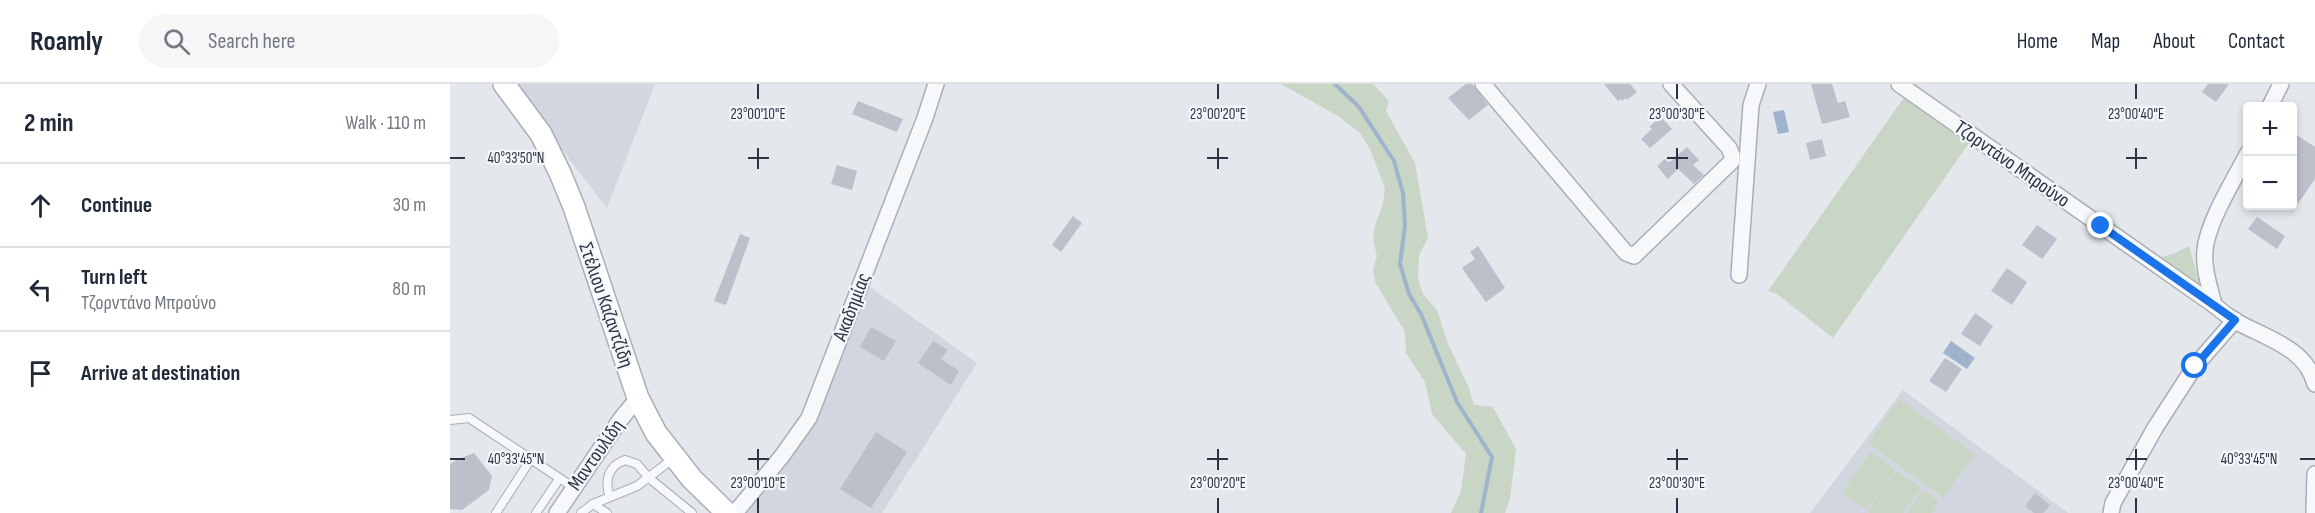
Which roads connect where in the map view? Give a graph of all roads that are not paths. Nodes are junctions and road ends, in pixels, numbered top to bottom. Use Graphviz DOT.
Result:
graph roads {
  1 [pos="504,84"];
  2 [pos="936,84"];
  3 [pos="1483,84"];
  4 [pos="1671,84"];
  5 [pos="1758,84"];
  6 [pos="1899,84"];
  7 [pos="2281,84"];
  8 [pos="2272,102"];
  9 [pos="2246,156"];
  10 [pos="1739,275"];
  11 [pos="2214,305"];
  12 [pos="2235,320"];
  13 [pos="2315,384"];
  14 [pos="638,398"];
  15 [pos="450,420"];
  16 [pos="674,458"];
  17 [pos="531,459"];
  18 [pos="2315,474"];
  19 [pos="649,478"];
  20 [pos="559,479"];
  21 [pos="573,487"];
  22 [pos="610,496"];
  23 [pos="593,504"];
  24 [pos="2109,510"];
  25 [pos="496,513"];
  26 [pos="536,513"];
  27 [pos="557,513"];
  28 [pos="580,513"];
  29 [pos="607,513"];
  30 [pos="692,513"];
  31 [pos="727,513"];
  32 [pos="735,513"];
  33 [pos="2314,513"];
  1 -- 14 [label="main road, Στέλιου Καζαντζίδη"];
  2 -- 32 [label="street, Ακαδημίας"];
  3 -- 4 [label="street"];
  5 -- 10 [label="street"];
  6 -- 11 [label="street, Τζορντάνο Μπρούνο"];
  7 -- 8 [label="street"];
  9 -- 11 [label="street"];
  11 -- 12 [label="street, Τζορντάνο Μπρούνο"];
  12 -- 13 [label="street, Τζορντάνο Μπρούνο"];
  12 -- 24 [label="street"];
  14 -- 16 [label="main road, Στέλιου Καζαντζίδη"];
  14 -- 21 [label="street, Μαντουλίδη"];
  15 -- 17 [label="lane"];
  16 -- 19 [label="lane"];
  16 -- 31 [label="main road, Στέλιου Καζαντζίδη"];
  17 -- 20 [label="lane"];
  17 -- 25 [label="lane"];
  18 -- 33 [label="street"];
  19 -- 22 [label="lane"];
  19 -- 22 [label="lane"];
  19 -- 30 [label="lane"];
  20 -- 21 [label="lane"];
  20 -- 26 [label="lane"];
  21 -- 27 [label="street, Μαντουλίδη"];
  22 -- 23 [label="lane"];
  23 -- 28 [label="lane"];
  23 -- 29 [label="lane"];
}
